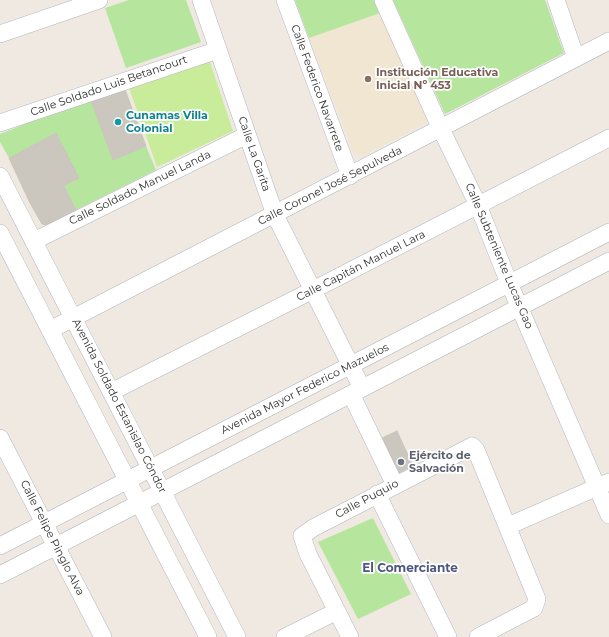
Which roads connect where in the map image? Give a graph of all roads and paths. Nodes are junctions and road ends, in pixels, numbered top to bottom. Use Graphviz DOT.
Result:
graph roads {
  1 [pos="98,0"];
  2 [pos="201,0"];
  3 [pos="285,0"];
  4 [pos="383,0"];
  5 [pos="556,0"];
  6 [pos="0,34"];
  7 [pos="609,41"];
  8 [pos="218,50"];
  9 [pos="576,58"];
  10 [pos="0,123"];
  11 [pos="441,129"];
  12 [pos="247,135"];
  13 [pos="609,138"];
  14 [pos="0,176"];
  15 [pos="350,176"];
  16 [pos="478,205"];
  17 [pos="275,215"];
  18 [pos="609,232"];
  19 [pos="0,233"];
  20 [pos="34,241"];
  21 [pos="609,261"];
  22 [pos="509,283"];
  23 [pos="313,290"];
  24 [pos="520,306"];
  25 [pos="73,317"];
  26 [pos="50,330"];
  27 [pos="351,365"];
  28 [pos="357,391"];
  29 [pos="111,392"];
  30 [pos="1,441"];
  31 [pos="150,468"];
  32 [pos="127,480"];
  33 [pos="395,485"];
  34 [pos="603,485"];
  35 [pos="162,491"];
  36 [pos="377,494"];
  37 [pos="139,503"];
  38 [pos="609,515"];
  39 [pos="44,523"];
  40 [pos="508,526"];
  41 [pos="0,546"];
  42 [pos="56,546"];
  43 [pos="0,575"];
  44 [pos="337,611"];
  45 [pos="99,636"];
  46 [pos="208,637"];
  47 [pos="237,637"];
  48 [pos="285,637"];
  49 [pos="350,637"];
  50 [pos="448,637"];
  51 [pos="478,637"];
  1 -- 6 [label="street"];
  2 -- 8 [label="street, Calle La Garita"];
  3 -- 15 [label="street, Calle Federico Navarrete"];
  4 -- 11 [label="street, Calle Subteniente Lucas Gao"];
  5 -- 9 [label="street"];
  7 -- 9 [label="street, Calle Coronel José Sepulveda"];
  8 -- 10 [label="street, Calle Soldado Luis Betancourt"];
  8 -- 12 [label="street, Calle La Garita"];
  9 -- 11 [label="street, Calle Coronel José Sepulveda"];
  11 -- 15 [label="street, Calle Coronel José Sepulveda"];
  11 -- 16 [label="street, Calle Subteniente Lucas Gao"];
  12 -- 17 [label="street, Calle La Garita"];
  12 -- 20 [label="street, Calle Soldado Manuel Landa"];
  13 -- 16 [label="street, Calle Capitán Manuel Lara"];
  14 -- 20 [label="street, Avenida Soldado Estanislao Cóndor"];
  15 -- 17 [label="street, Calle Coronel José Sepulveda"];
  16 -- 22 [label="street, Calle Subteniente Lucas Gao"];
  16 -- 23 [label="street, Calle Capitán Manuel Lara"];
  17 -- 23 [label="street, Calle La Garita"];
  17 -- 25 [label="street, Calle Coronel José Sepulveda"];
  18 -- 22 [label="street, Avenida Mayor Federico Mazuelos"];
  19 -- 26 [label="street"];
  20 -- 25 [label="street, Avenida Soldado Estanislao Cóndor"];
  21 -- 24 [label="street"];
  22 -- 24 [label="street, Calle Subteniente Lucas Gao"];
  22 -- 27 [label="street, Avenida Mayor Federico Mazuelos"];
  23 -- 27 [label="street, Calle La Garita"];
  23 -- 29 [label="street, Calle Capitán Manuel Lara"];
  24 -- 28 [label="street"];
  24 -- 34 [label="street, Calle Subteniente Lucas Gao"];
  25 -- 26 [label="street, Calle Coronel José Sepulveda"];
  25 -- 29 [label="street, Avenida Soldado Estanislao Cóndor"];
  26 -- 32 [label="street"];
  27 -- 28 [label="street, Calle La Garita"];
  27 -- 31 [label="street, Avenida Mayor Federico Mazuelos"];
  28 -- 33 [label="street, Calle La Garita"];
  28 -- 35 [label="street"];
  29 -- 31 [label="street, Avenida Soldado Estanislao Cóndor"];
  30 -- 39 [label="street, Calle Felipe Pinglo Alva"];
  31 -- 32 [label="street, Avenida Mayor Federico Mazuelos"];
  31 -- 35 [label="street, Avenida Soldado Estanislao Cóndor"];
  32 -- 37 [label="street"];
  32 -- 39 [label="street, Avenida Mayor Federico Mazuelos"];
  33 -- 36 [label="street, Calle Puquio"];
  33 -- 40 [label="street, Calle Puquio"];
  34 -- 38 [label="street, Calle Subteniente Lucas Gao"];
  34 -- 40 [label="street"];
  35 -- 37 [label="street"];
  35 -- 47 [label="street, Avenida Soldado Estanislao Cóndor"];
  36 -- 44 [label="street, Calle Puquio"];
  36 -- 50 [label="street"];
  37 -- 42 [label="street"];
  37 -- 46 [label="street"];
  39 -- 41 [label="street, Avenida Mayor Federico Mazuelos"];
  39 -- 42 [label="street, Calle Felipe Pinglo Alva"];
  40 -- 51 [label="street"];
  42 -- 43 [label="street"];
  42 -- 45 [label="street, Calle Felipe Pinglo Alva"];
  44 -- 48 [label="street"];
  44 -- 49 [label="street"];
}
